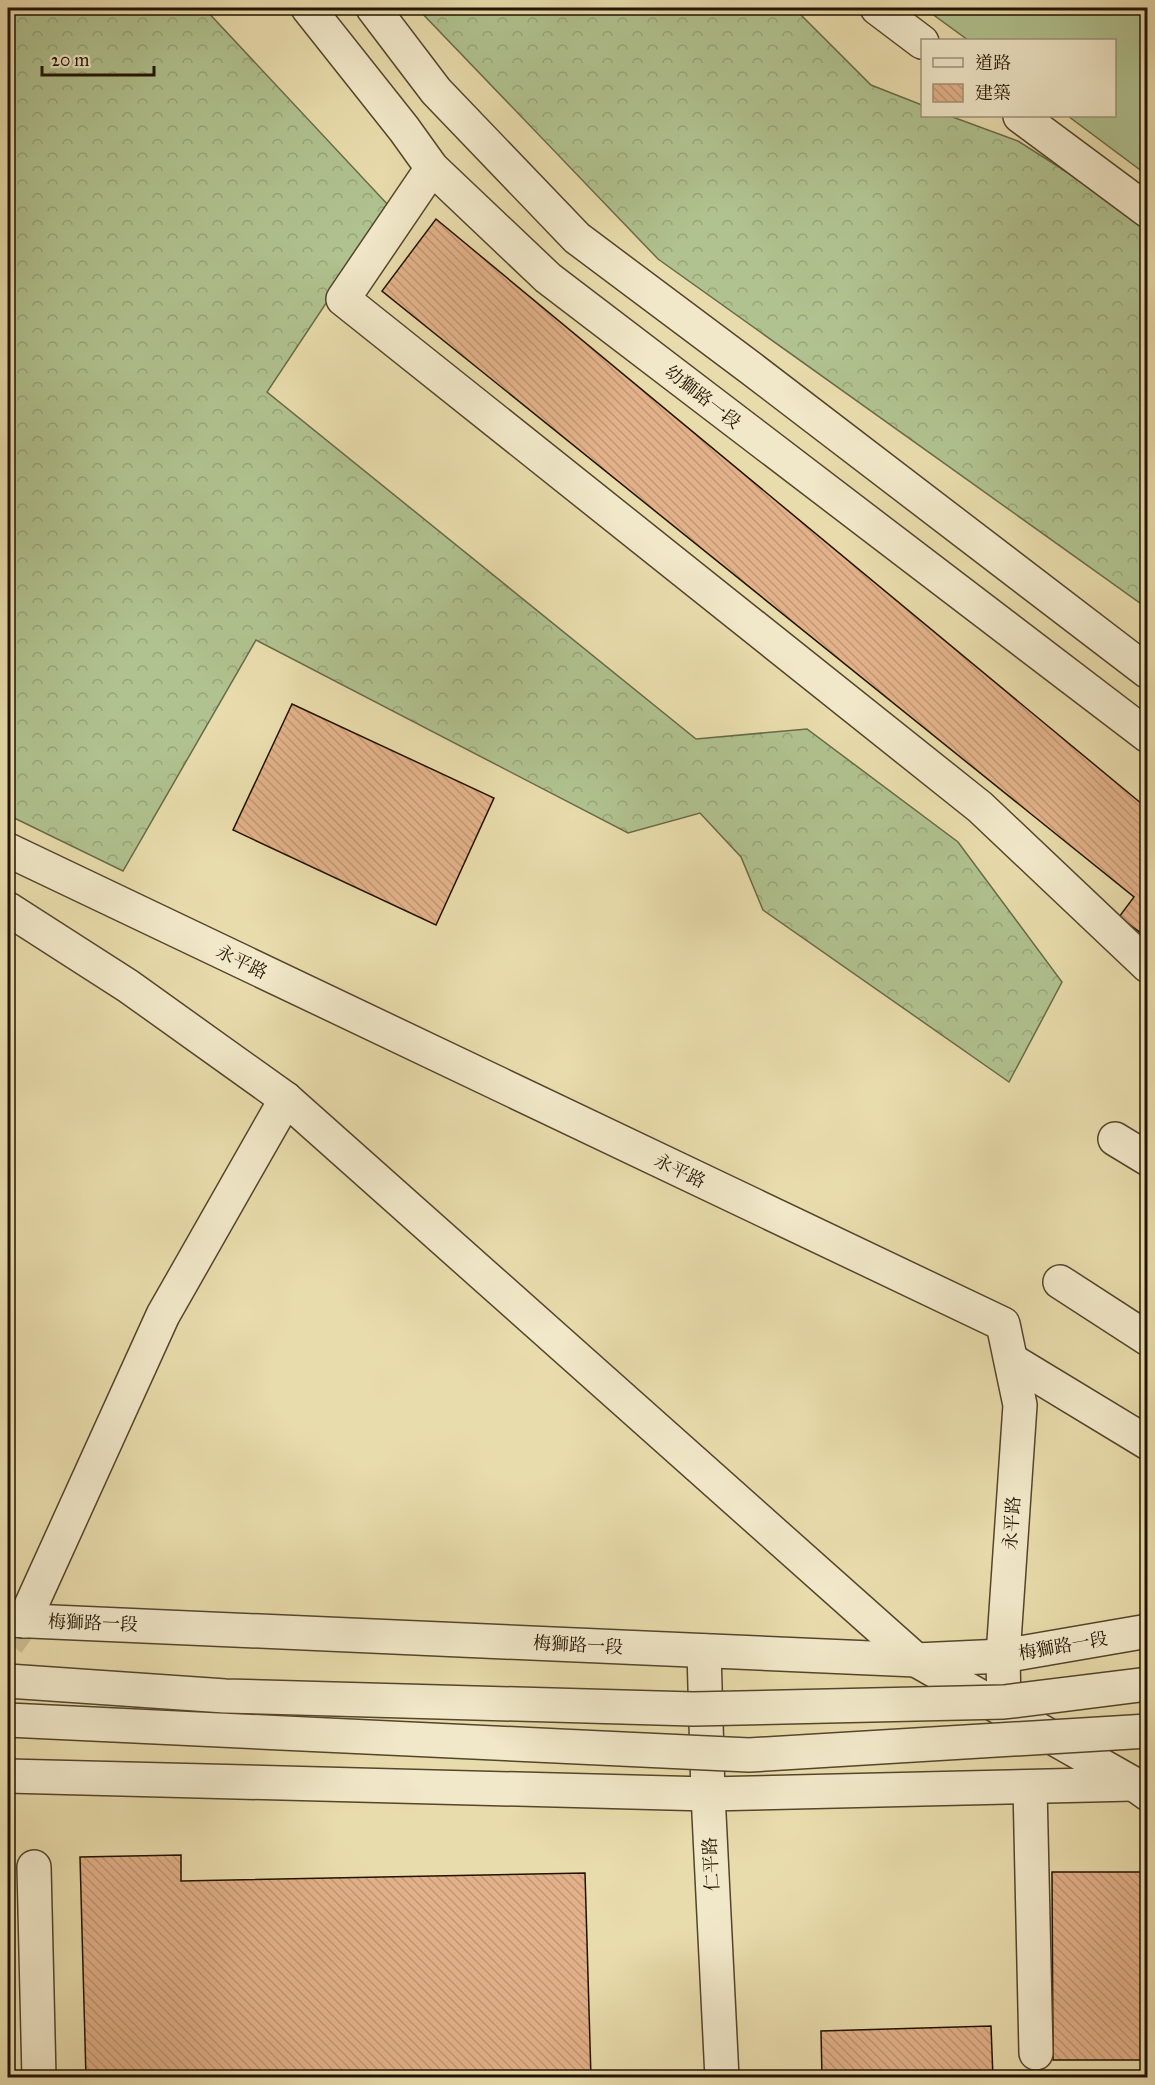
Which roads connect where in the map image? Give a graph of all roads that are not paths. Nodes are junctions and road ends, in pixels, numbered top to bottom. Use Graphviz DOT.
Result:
graph roads {
  1 [pos="308,8"];
  2 [pos="373,8"];
  3 [pos="877,8"];
  4 [pos="921,41"];
  5 [pos="1021,117"];
  6 [pos="432,168"];
  7 [pos="1148,211"];
  8 [pos="1148,672"];
  9 [pos="1148,736"];
  10 [pos="8,850"];
  11 [pos="8,909"];
  12 [pos="1148,966"];
  13 [pos="286,1099"];
  14 [pos="1115,1139"];
  15 [pos="1148,1159"];
  16 [pos="1060,1282"];
  17 [pos="1148,1339"];
  18 [pos="1011,1360"];
  19 [pos="1148,1443"];
  20 [pos="16,1620"];
  21 [pos="1148,1631"];
  22 [pos="704,1651"];
  23 [pos="1003,1656"];
  24 [pos="916,1660"];
  25 [pos="8,1681"];
  26 [pos="1148,1684"];
  27 [pos="1004,1710"];
  28 [pos="8,1720"];
  29 [pos="1148,1731"];
  30 [pos="8,1776"];
  31 [pos="1030,1787"];
  32 [pos="1143,1787"];
  33 [pos="708,1794"];
  34 [pos="34,1867"];
  35 [pos="1036,2053"];
  36 [pos="39,2078"];
  37 [pos="722,2078"];
  1 -- 6 [label="street, 幼獅路一段"];
  2 -- 8 [label="street"];
  3 -- 4 [label="street"];
  5 -- 7 [label="street"];
  6 -- 9 [label="street, 幼獅路一段"];
  6 -- 12 [label="street"];
  10 -- 18 [label="street, 永平路"];
  11 -- 13 [label="street"];
  13 -- 20 [label="street"];
  13 -- 24 [label="street"];
  14 -- 15 [label="street"];
  16 -- 17 [label="street"];
  18 -- 19 [label="street"];
  18 -- 23 [label="street, 永平路"];
  20 -- 22 [label="street, 梅獅路一段"];
  21 -- 23 [label="street, 梅獅路一段"];
  22 -- 24 [label="street, 梅獅路一段"];
  22 -- 33 [label="street, 仁平路"];
  23 -- 24 [label="street, 梅獅路一段"];
  23 -- 27 [label="street, 永平路"];
  24 -- 27 [label="street"];
  25 -- 26 [label="street, bridge"];
  27 -- 32 [label="street"];
  28 -- 29 [label="street, bridge"];
  30 -- 33 [label="street"];
  31 -- 32 [label="street"];
  31 -- 33 [label="street"];
  31 -- 35 [label="street"];
  33 -- 37 [label="street, 仁平路"];
  34 -- 36 [label="street"];
}
